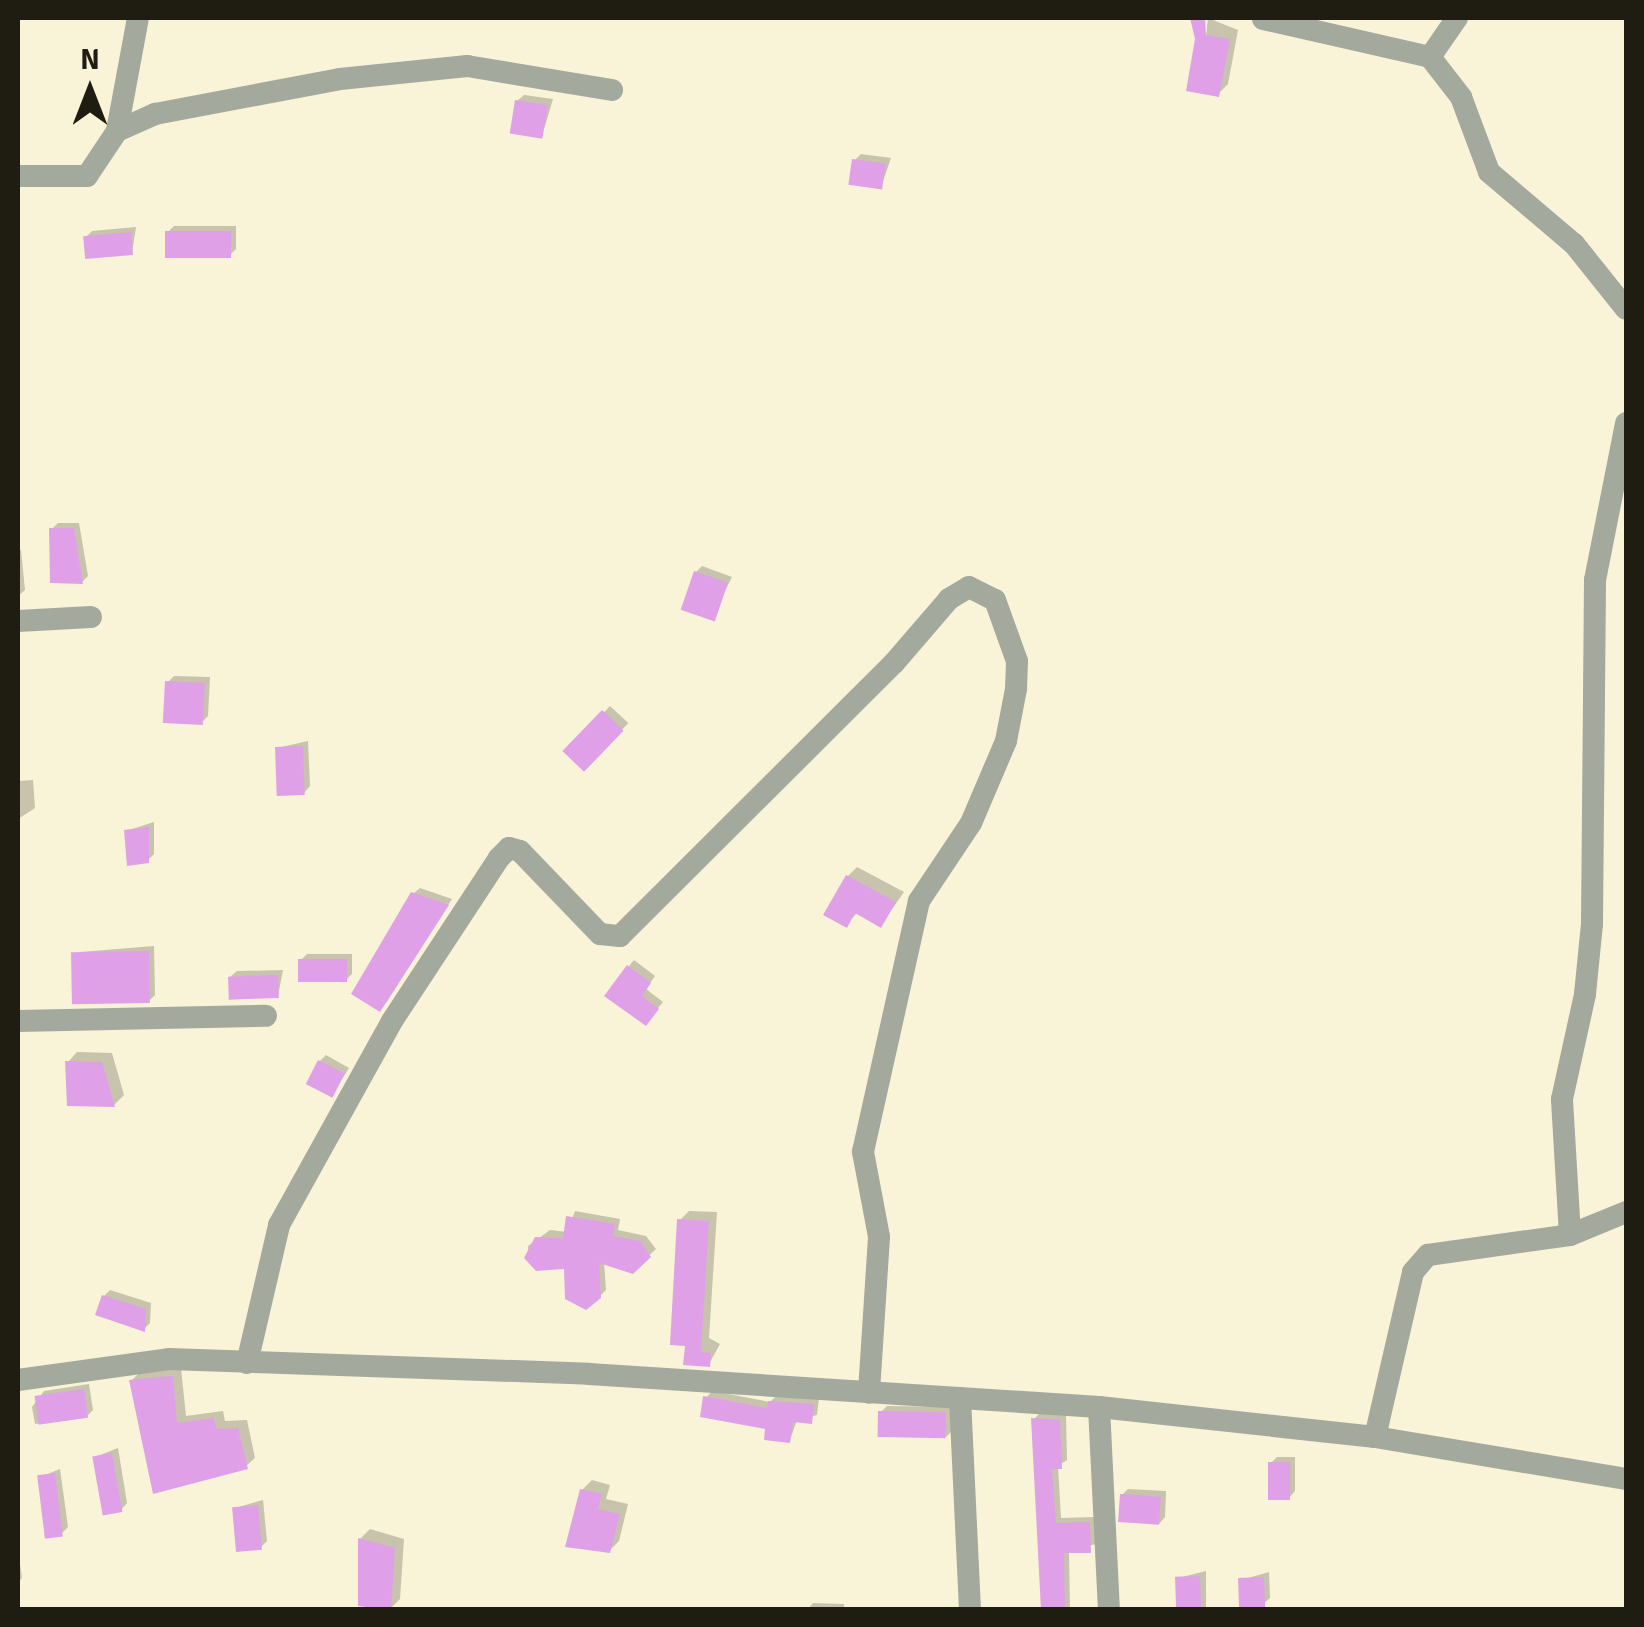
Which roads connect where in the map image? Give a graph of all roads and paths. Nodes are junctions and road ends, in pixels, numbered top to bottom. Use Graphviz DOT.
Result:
graph roads {
  1 [pos="138,18"];
  2 [pos="1456,18"];
  3 [pos="1263,19"];
  4 [pos="1377,28"];
  5 [pos="1430,57"];
  6 [pos="612,90"];
  7 [pos="118,131"];
  8 [pos="18,176"];
  9 [pos="1626,309"];
  10 [pos="1626,423"];
  11 [pos="92,618"];
  12 [pos="18,621"];
  13 [pos="266,1016"];
  14 [pos="18,1020"];
  15 [pos="1626,1212"];
  16 [pos="1570,1235"];
  17 [pos="247,1363"];
  18 [pos="18,1380"];
  19 [pos="869,1393"];
  20 [pos="960,1398"];
  21 [pos="1099,1407"];
  22 [pos="1375,1436"];
  23 [pos="1626,1479"];
  24 [pos="1109,1608"];
  25 [pos="970,1610"];
  1 -- 7 [label="street"];
  2 -- 5 [label="street"];
  3 -- 4 [label="street"];
  4 -- 5 [label="street"];
  5 -- 9 [label="street"];
  6 -- 7 [label="street"];
  7 -- 8 [label="street"];
  10 -- 16 [label="street"];
  11 -- 12 [label="street"];
  13 -- 14 [label="street"];
  15 -- 16 [label="street"];
  16 -- 22 [label="street"];
  17 -- 18 [label="street"];
  17 -- 19 [label="street"];
  17 -- 19 [label="street"];
  19 -- 20 [label="street"];
  20 -- 21 [label="street"];
  20 -- 25 [label="street"];
  21 -- 22 [label="street"];
  21 -- 24 [label="street"];
  22 -- 23 [label="street"];
}
